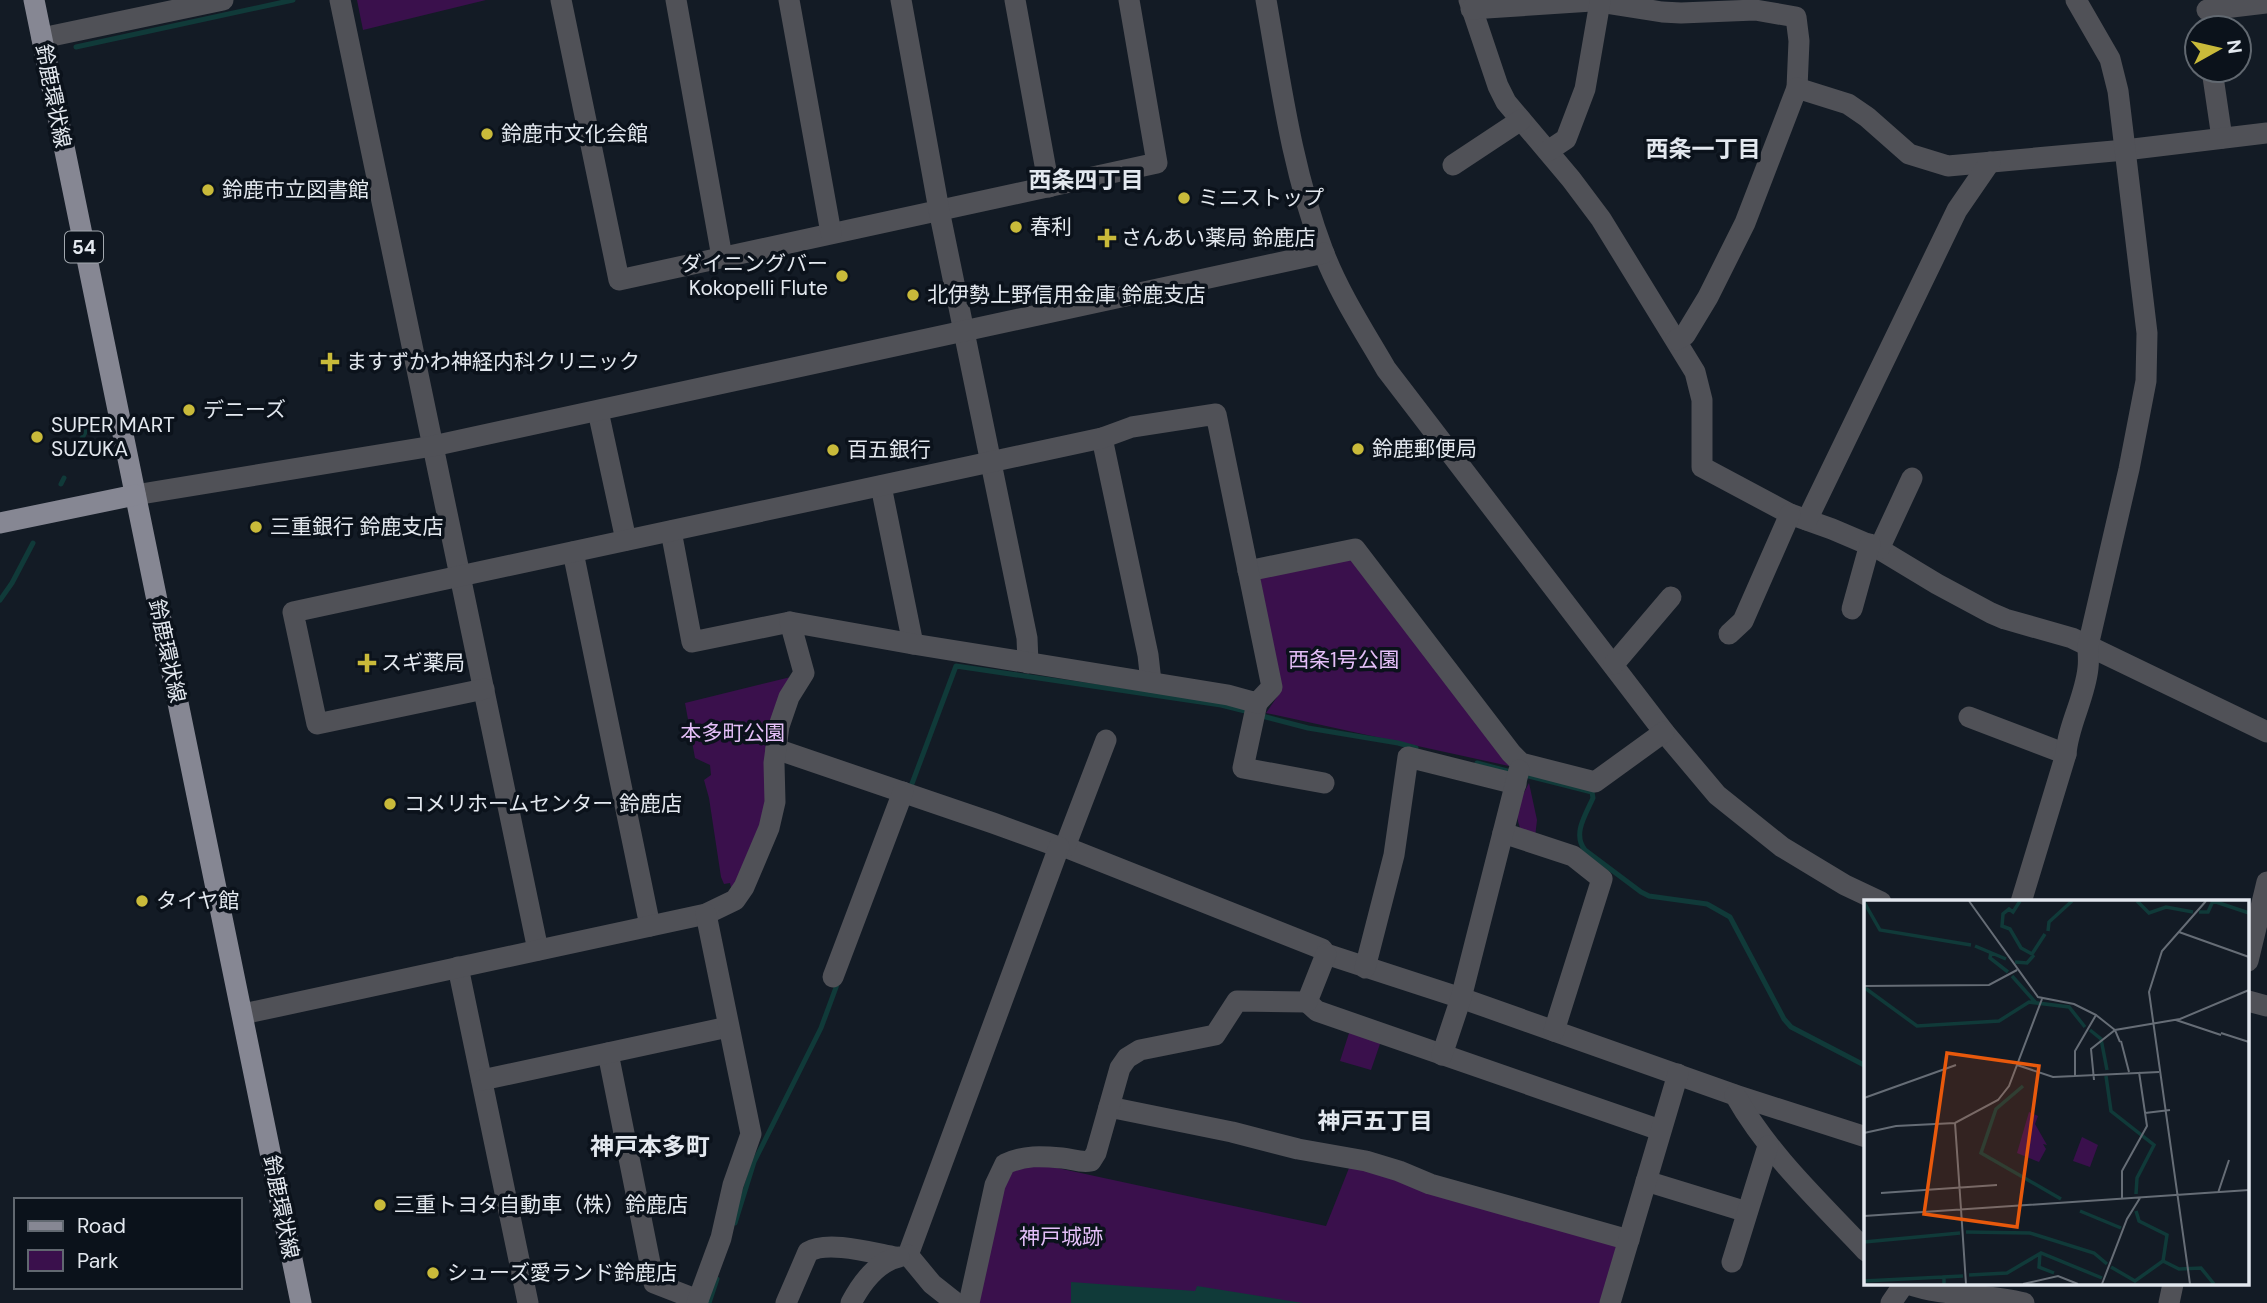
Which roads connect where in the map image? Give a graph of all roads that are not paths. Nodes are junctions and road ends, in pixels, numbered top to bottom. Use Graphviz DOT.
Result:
graph roads {
  1 [pos="34,0"];
  2 [pos="223,0"];
  3 [pos="340,0"];
  4 [pos="561,0"];
  5 [pos="676,0"];
  6 [pos="789,0"];
  7 [pos="901,0"];
  8 [pos="1015,0"];
  9 [pos="1129,0"];
  10 [pos="1266,0"];
  11 [pos="2076,0"];
  12 [pos="1600,2"];
  13 [pos="2267,3"];
  14 [pos="1470,4"];
  15 [pos="1754,5"];
  16 [pos="2207,10"];
  17 [pos="42,38"];
  18 [pos="2214,84"];
  19 [pos="1797,88"];
  20 [pos="1521,120"];
  21 [pos="2267,133"];
  22 [pos="2222,138"];
  23 [pos="2125,150"];
  24 [pos="1548,151"];
  25 [pos="1990,162"];
  26 [pos="1452,165"];
  27 [pos="1049,187"];
  28 [pos="939,210"];
  29 [pos="831,233"];
  30 [pos="1324,253"];
  31 [pos="722,257"];
  32 [pos="963,331"];
  33 [pos="1676,340"];
  34 [pos="598,411"];
  35 [pos="1102,438"];
  36 [pos="433,446"];
  37 [pos="990,461"];
  38 [pos="1912,478"];
  39 [pos="881,486"];
  40 [pos="135,495"];
  41 [pos="1798,517"];
  42 [pos="0,523"];
  43 [pos="671,531"];
  44 [pos="626,540"];
  45 [pos="1874,546"];
  46 [pos="573,552"];
  47 [pos="1248,571"];
  48 [pos="461,576"];
  49 [pos="1671,597"];
  50 [pos="1852,609"];
  51 [pos="790,622"];
  52 [pos="1729,634"];
  53 [pos="913,644"];
  54 [pos="2088,646"];
  55 [pos="1028,663"];
  56 [pos="1614,664"];
  57 [pos="1151,682"];
  58 [pos="484,689"];
  59 [pos="1255,713"];
  60 [pos="1969,718"];
  61 [pos="1664,732"];
  62 [pos="2267,732"];
  63 [pos="1106,740"];
  64 [pos="776,749"];
  65 [pos="2066,754"];
  66 [pos="1521,762"];
  67 [pos="1324,783"];
  68 [pos="1516,784"];
  69 [pos="908,794"];
  70 [pos="1503,833"];
  71 [pos="1062,847"];
  72 [pos="2267,882"];
  73 [pos="1876,900"];
  74 [pos="2022,900"];
  75 [pos="706,914"];
  76 [pos="650,926"];
  77 [pos="538,950"];
  78 [pos="2250,953"];
  79 [pos="1326,954"];
  80 [pos="458,967"];
  81 [pos="1365,968"];
  82 [pos="833,977"];
  83 [pos="1461,998"];
  84 [pos="1307,1002"];
  85 [pos="2250,1002"];
  86 [pos="2267,1006"];
  87 [pos="243,1014"];
  88 [pos="728,1027"];
  89 [pos="1553,1031"];
  90 [pos="608,1053"];
  91 [pos="1443,1055"];
  92 [pos="1678,1074"];
  93 [pos="482,1080"];
  94 [pos="1735,1095"];
  95 [pos="1109,1107"];
  96 [pos="1660,1130"];
  97 [pos="1864,1136"];
  98 [pos="1768,1146"];
  99 [pos="1646,1181"];
  100 [pos="1747,1212"];
  101 [pos="1629,1240"];
  102 [pos="1864,1249"];
  103 [pos="901,1256"];
  104 [pos="1732,1262"];
  105 [pos="1904,1286"];
  106 [pos="1913,1286"];
  107 [pos="698,1301"];
  108 [pos="300,1303"];
  109 [pos="528,1303"];
  110 [pos="786,1303"];
  111 [pos="851,1303"];
  112 [pos="956,1303"];
  113 [pos="969,1303"];
  114 [pos="1610,1303"];
  115 [pos="1891,1303"];
  116 [pos="2024,1303"];
  1 -- 17 [label="main road, 鈴鹿環状線 / 54"];
  2 -- 17 [label="street"];
  3 -- 36 [label="street"];
  4 -- 31 [label="street"];
  5 -- 31 [label="street"];
  6 -- 29 [label="street"];
  7 -- 28 [label="street"];
  8 -- 27 [label="street"];
  9 -- 27 [label="street"];
  10 -- 30 [label="street"];
  11 -- 23 [label="street"];
  12 -- 14 [label="street"];
  12 -- 15 [label="street"];
  12 -- 24 [label="street"];
  13 -- 16 [label="street"];
  14 -- 20 [label="street"];
  15 -- 19 [label="street"];
  17 -- 40 [label="main road, 鈴鹿環状線 / 54"];
  18 -- 22 [label="street"];
  19 -- 25 [label="street"];
  19 -- 33 [label="street"];
  20 -- 24 [label="street"];
  20 -- 26 [label="street"];
  21 -- 22 [label="street"];
  22 -- 23 [label="street"];
  23 -- 25 [label="street"];
  23 -- 54 [label="street"];
  24 -- 33 [label="street"];
  25 -- 41 [label="street"];
  27 -- 28 [label="street"];
  28 -- 29 [label="street"];
  28 -- 32 [label="street"];
  29 -- 31 [label="street"];
  30 -- 32 [label="street"];
  30 -- 56 [label="street"];
  32 -- 34 [label="street"];
  32 -- 37 [label="street"];
  33 -- 41 [label="street"];
  34 -- 36 [label="street"];
  34 -- 44 [label="street"];
  35 -- 37 [label="street"];
  35 -- 47 [label="street"];
  35 -- 57 [label="street"];
  36 -- 40 [label="street"];
  36 -- 48 [label="street"];
  37 -- 39 [label="street"];
  37 -- 55 [label="street"];
  38 -- 45 [label="street"];
  39 -- 43 [label="street"];
  39 -- 53 [label="street"];
  40 -- 42 [label="main road"];
  40 -- 87 [label="main road, 鈴鹿環状線 / 54"];
  41 -- 45 [label="street"];
  41 -- 52 [label="street"];
  43 -- 44 [label="street"];
  43 -- 51 [label="street"];
  44 -- 46 [label="street"];
  45 -- 50 [label="street"];
  45 -- 54 [label="street"];
  46 -- 48 [label="street"];
  46 -- 76 [label="street"];
  47 -- 59 [label="street"];
  47 -- 66 [label="street"];
  48 -- 58 [label="street"];
  48 -- 58 [label="street"];
  49 -- 56 [label="street"];
  51 -- 53 [label="street"];
  51 -- 64 [label="street"];
  53 -- 55 [label="street"];
  54 -- 62 [label="street"];
  54 -- 65 [label="street"];
  55 -- 57 [label="street"];
  56 -- 61 [label="street"];
  57 -- 59 [label="street"];
  58 -- 77 [label="street"];
  59 -- 67 [label="street"];
  60 -- 65 [label="street"];
  61 -- 66 [label="street"];
  61 -- 73 [label="street"];
  63 -- 71 [label="street"];
  64 -- 69 [label="street"];
  64 -- 75 [label="street"];
  65 -- 74 [label="street"];
  66 -- 68 [label="street"];
  68 -- 70 [label="street"];
  68 -- 81 [label="street"];
  69 -- 71 [label="street"];
  69 -- 82 [label="street"];
  70 -- 83 [label="street"];
  70 -- 89 [label="street"];
  71 -- 79 [label="street"];
  71 -- 103 [label="street"];
  72 -- 78 [label="street"];
  75 -- 76 [label="street"];
  75 -- 88 [label="street"];
  76 -- 77 [label="street"];
  77 -- 80 [label="street"];
  79 -- 81 [label="street"];
  79 -- 84 [label="street"];
  80 -- 87 [label="street"];
  80 -- 93 [label="street"];
  81 -- 83 [label="street"];
  83 -- 89 [label="street"];
  83 -- 91 [label="street"];
  84 -- 91 [label="street"];
  84 -- 95 [label="street"];
  85 -- 86 [label="street"];
  87 -- 108 [label="main road, 鈴鹿環状線 / 54"];
  88 -- 90 [label="street"];
  88 -- 107 [label="street"];
  89 -- 92 [label="street"];
  90 -- 93 [label="street"];
  90 -- 107 [label="street"];
  91 -- 96 [label="street"];
  92 -- 94 [label="street"];
  92 -- 96 [label="street"];
  93 -- 109 [label="street"];
  94 -- 97 [label="street"];
  94 -- 98 [label="street"];
  95 -- 101 [label="street"];
  95 -- 113 [label="street"];
  96 -- 99 [label="street"];
  98 -- 100 [label="street"];
  98 -- 102 [label="street"];
  99 -- 100 [label="street"];
  99 -- 101 [label="street"];
  100 -- 104 [label="street"];
  101 -- 114 [label="street"];
  103 -- 110 [label="street"];
  103 -- 111 [label="street"];
  103 -- 112 [label="street"];
  105 -- 115 [label="street"];
  106 -- 116 [label="street"];
}
